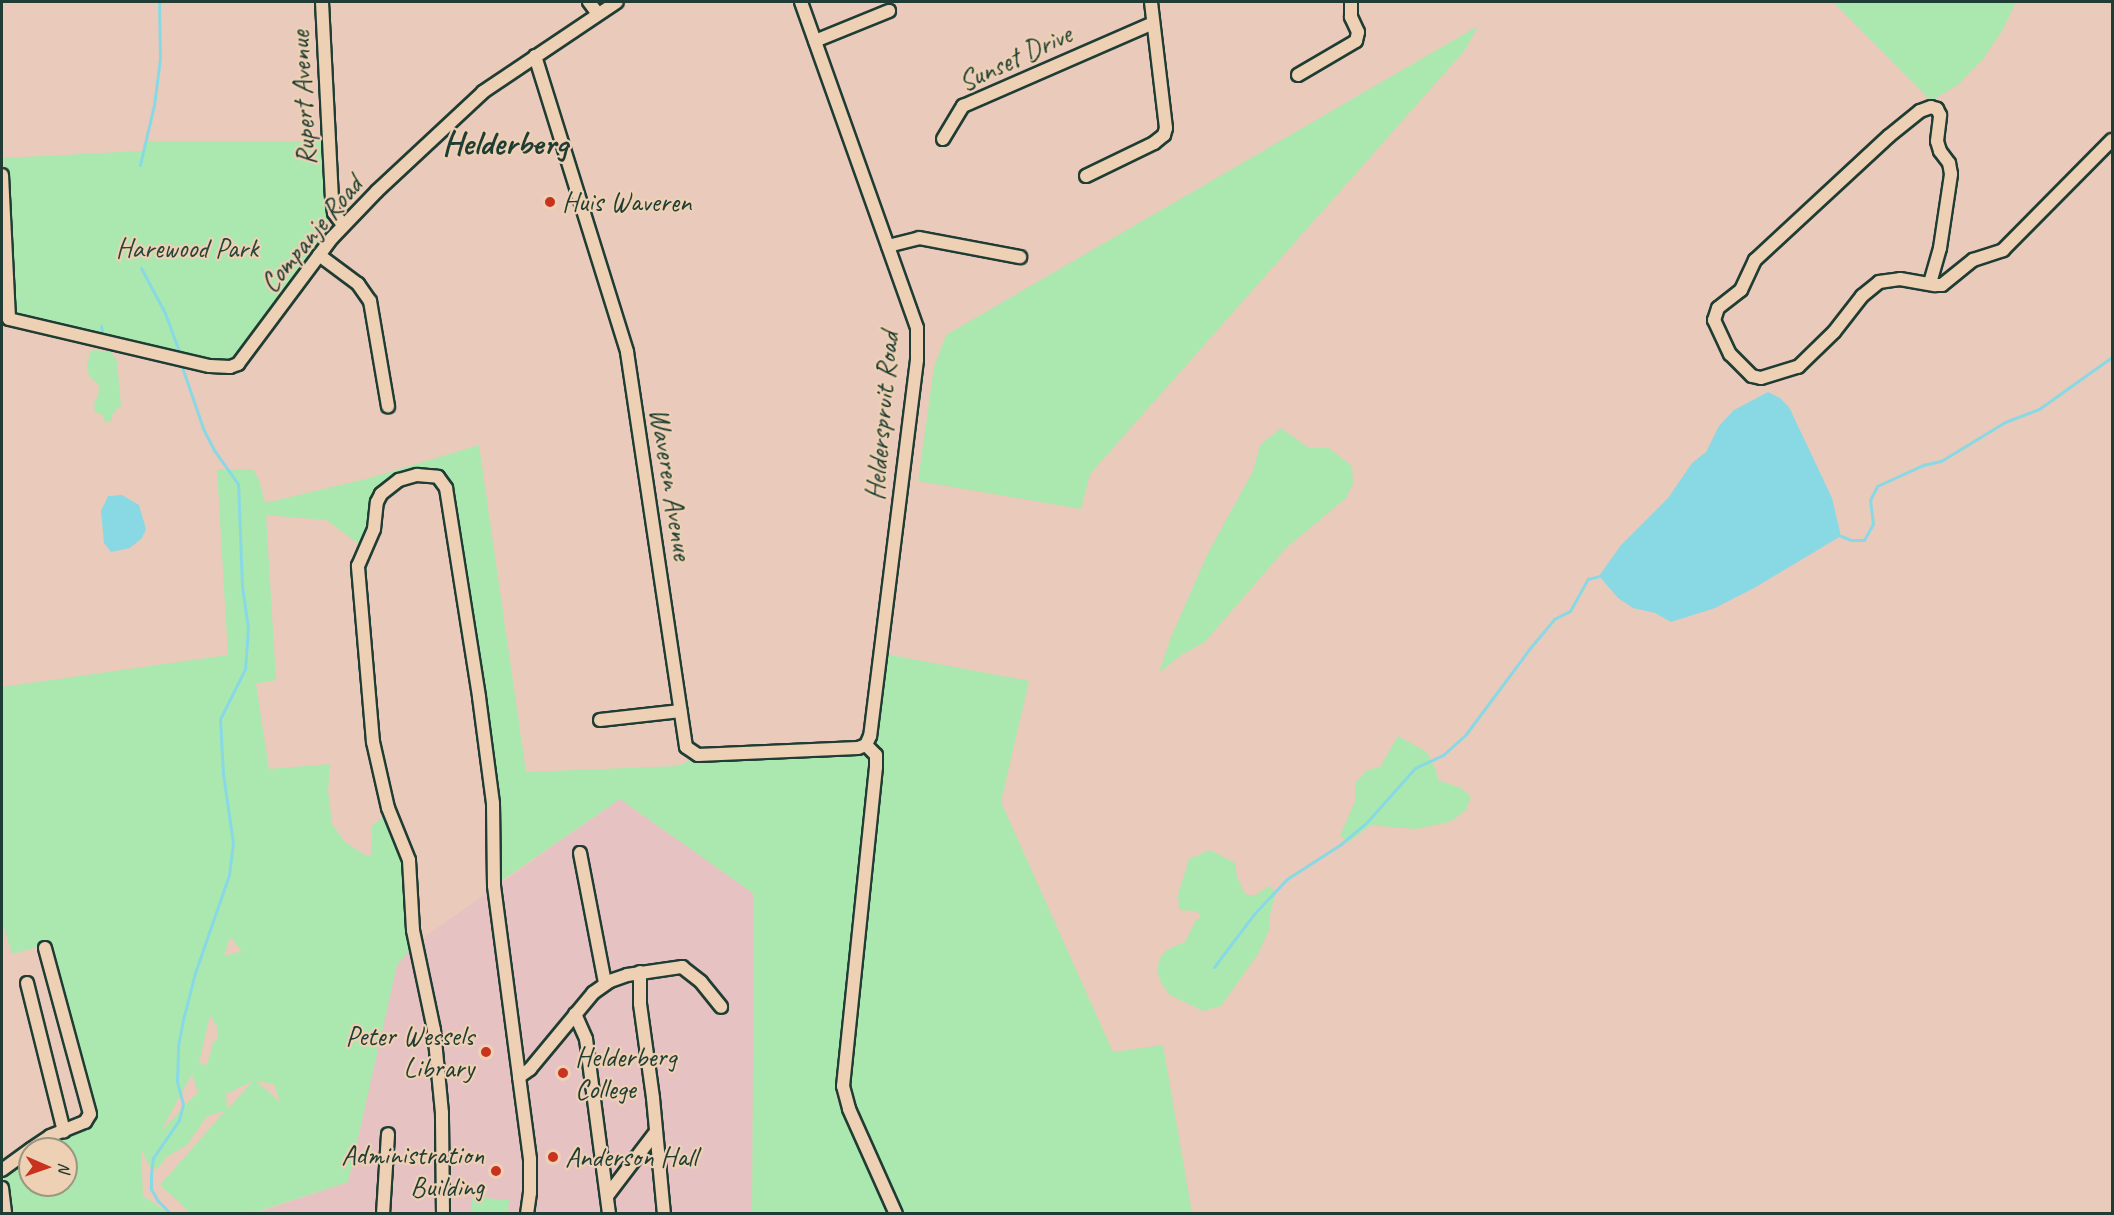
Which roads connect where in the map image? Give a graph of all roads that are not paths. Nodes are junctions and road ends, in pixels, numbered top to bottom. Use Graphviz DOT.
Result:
graph roads {
  1 [pos="322,2"];
  2 [pos="589,2"];
  3 [pos="617,2"];
  4 [pos="801,2"];
  5 [pos="1151,2"];
  6 [pos="1351,2"];
  7 [pos="889,11"];
  8 [pos="598,14"];
  9 [pos="1153,23"];
  10 [pos="815,41"];
  11 [pos="536,56"];
  12 [pos="1298,75"];
  13 [pos="943,138"];
  14 [pos="2112,140"];
  15 [pos="2,175"];
  16 [pos="1086,176"];
  17 [pos="343,225"];
  18 [pos="888,246"];
  19 [pos="319,255"];
  20 [pos="1020,257"];
  21 [pos="4,274"];
  22 [pos="1930,283"];
  23 [pos="5,323"];
  24 [pos="388,406"];
  25 [pos="680,711"];
  26 [pos="600,720"];
  27 [pos="866,745"];
  28 [pos="580,853"];
  29 [pos="45,948"];
  30 [pos="640,972"];
  31 [pos="27,983"];
  32 [pos="605,983"];
  33 [pos="721,1007"];
  34 [pos="575,1014"];
  35 [pos="519,1077"];
  36 [pos="64,1131"];
  37 [pos="655,1133"];
  38 [pos="388,1134"];
  39 [pos="48,1137"];
  40 [pos="18,1158"];
  41 [pos="2,1170"];
  42 [pos="2,1188"];
  43 [pos="607,1196"];
  44 [pos="5,1214"];
  45 [pos="383,1214"];
  46 [pos="443,1214"];
  47 [pos="527,1214"];
  48 [pos="609,1214"];
  49 [pos="664,1214"];
  50 [pos="896,1214"];
  1 -- 17 [label="street, Rupert Avenue"];
  2 -- 8 [label="street"];
  3 -- 8 [label="street, Companje Road"];
  4 -- 10 [label="street, Helderspruit Road"];
  5 -- 9 [label="street"];
  6 -- 12 [label="street"];
  7 -- 10 [label="street"];
  8 -- 11 [label="street, Companje Road"];
  9 -- 13 [label="street, Sunset Drive"];
  9 -- 16 [label="street"];
  10 -- 18 [label="street, Helderspruit Road"];
  11 -- 17 [label="street, Companje Road"];
  11 -- 25 [label="street, Waveren Avenue"];
  14 -- 22 [label="street"];
  15 -- 21 [label="street"];
  17 -- 19 [label="street, Companje Road"];
  18 -- 20 [label="street"];
  18 -- 27 [label="street, Helderspruit Road"];
  19 -- 23 [label="street, Companje Road"];
  19 -- 24 [label="street"];
  21 -- 23 [label="street"];
  22 -- 22 [label="street"];
  25 -- 26 [label="street"];
  25 -- 27 [label="street, Waveren Avenue"];
  27 -- 50 [label="street"];
  28 -- 32 [label="street"];
  29 -- 36 [label="street"];
  30 -- 32 [label="street"];
  30 -- 33 [label="street"];
  30 -- 37 [label="street"];
  31 -- 36 [label="street"];
  32 -- 34 [label="street"];
  34 -- 35 [label="street"];
  34 -- 43 [label="street"];
  35 -- 46 [label="street"];
  35 -- 47 [label="street"];
  36 -- 39 [label="street"];
  37 -- 43 [label="street"];
  37 -- 49 [label="street"];
  38 -- 45 [label="street"];
  40 -- 41 [label="street"];
  42 -- 44 [label="street"];
  43 -- 48 [label="street"];
}
